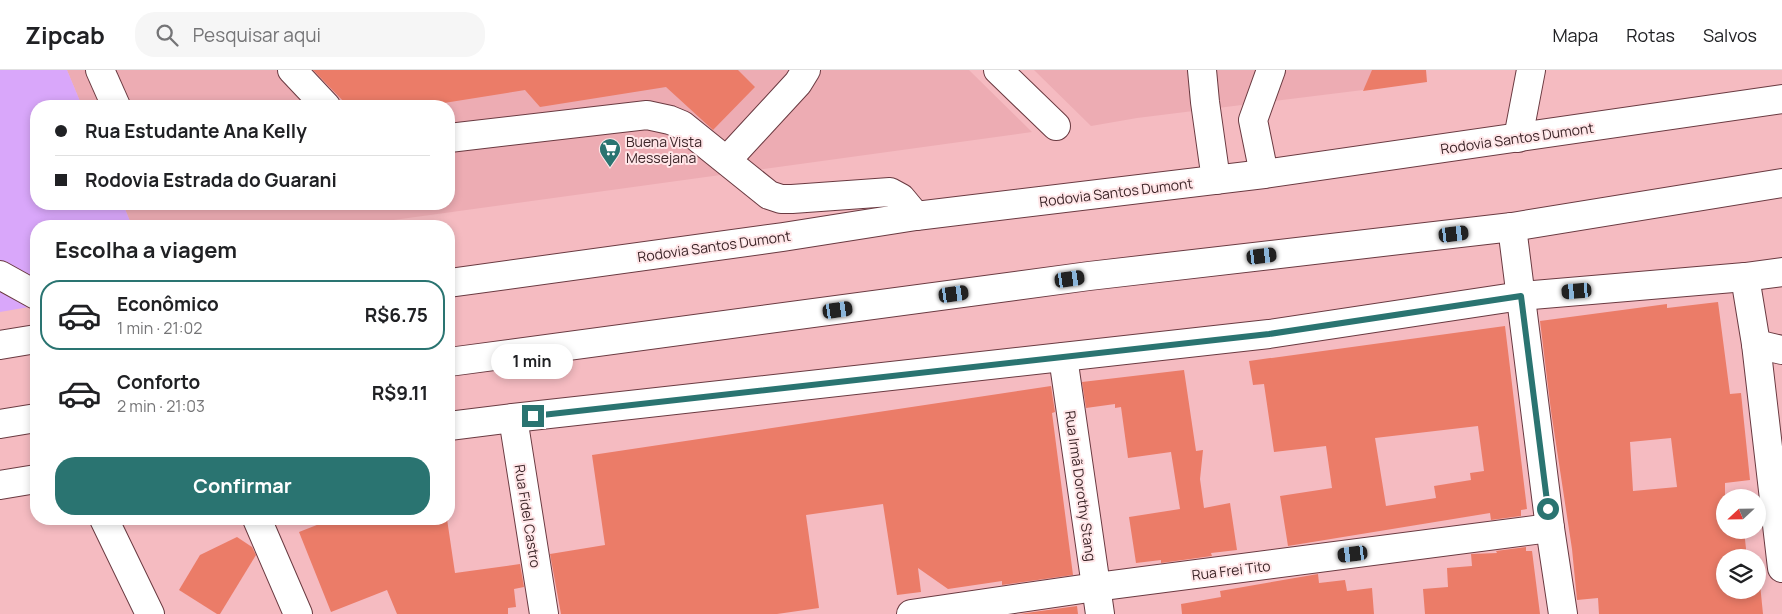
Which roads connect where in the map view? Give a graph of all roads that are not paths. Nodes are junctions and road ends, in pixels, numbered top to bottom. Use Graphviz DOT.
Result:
graph roads {
  1 [pos="100,70"];
  2 [pos="292,70"];
  3 [pos="806,70"];
  4 [pos="998,70"];
  5 [pos="1202,70"];
  6 [pos="1271,70"];
  7 [pos="1531,70"];
  8 [pos="1782,99"];
  9 [pos="113,100"];
  10 [pos="320,100"];
  11 [pos="1056,126"];
  12 [pos="455,137"];
  13 [pos="1518,138"];
  14 [pos="727,160"];
  15 [pos="1264,174"];
  16 [pos="1216,180"];
  17 [pos="1782,184"];
  18 [pos="916,216"];
  19 [pos="1512,227"];
  20 [pos="1782,272"];
  21 [pos="0,275"];
  22 [pos="1744,277"];
  23 [pos="455,282"];
  24 [pos="30,292"];
  25 [pos="1521,296"];
  26 [pos="30,340"];
  27 [pos="0,345"];
  28 [pos="1769,347"];
  29 [pos="1063,357"];
  30 [pos="455,361"];
  31 [pos="513,418"];
  32 [pos="30,419"];
  33 [pos="0,424"];
  34 [pos="455,425"];
  35 [pos="30,480"];
  36 [pos="0,485"];
  37 [pos="107,525"];
  38 [pos="260,525"];
  39 [pos="1550,528"];
  40 [pos="1782,568"];
  41 [pos="1096,588"];
  42 [pos="150,614"];
  43 [pos="298,614"];
  44 [pos="544,614"];
  45 [pos="912,614"];
  46 [pos="1100,614"];
  47 [pos="1563,614"];
  1 -- 9 [label="main road"];
  2 -- 10 [label="main road"];
  3 -- 14 [label="main road"];
  4 -- 11 [label="main road"];
  5 -- 16 [label="main road"];
  6 -- 15 [label="main road"];
  7 -- 13 [label="main road"];
  8 -- 13 [label="main road, Rodovia Santos Dumont"];
  12 -- 14 [label="main road"];
  13 -- 15 [label="main road, Rodovia Santos Dumont"];
  14 -- 18 [label="main road"];
  15 -- 16 [label="main road, Rodovia Santos Dumont"];
  16 -- 18 [label="main road, Rodovia Santos Dumont"];
  17 -- 19 [label="main road"];
  18 -- 23 [label="main road, Rodovia Santos Dumont"];
  19 -- 25 [label="main road"];
  19 -- 30 [label="main road"];
  20 -- 22 [label="main road"];
  21 -- 24 [label="main road"];
  22 -- 25 [label="main road"];
  22 -- 28 [label="main road"];
  25 -- 29 [label="main road"];
  25 -- 39 [label="main road"];
  26 -- 27 [label="main road"];
  28 -- 40 [label="main road"];
  29 -- 31 [label="main road"];
  29 -- 41 [label="main road, Rua Irmã Dorothy Stang"];
  31 -- 34 [label="main road"];
  31 -- 44 [label="main road, Rua Fidel Castro"];
  32 -- 33 [label="main road"];
  35 -- 36 [label="main road"];
  37 -- 42 [label="main road"];
  38 -- 43 [label="main road"];
  39 -- 41 [label="main road, Rua Frei Tito"];
  39 -- 47 [label="main road"];
  41 -- 45 [label="main road, Rua Frei Tito"];
  41 -- 46 [label="main road, Rua Irmã Dorothy Stang"];
}
